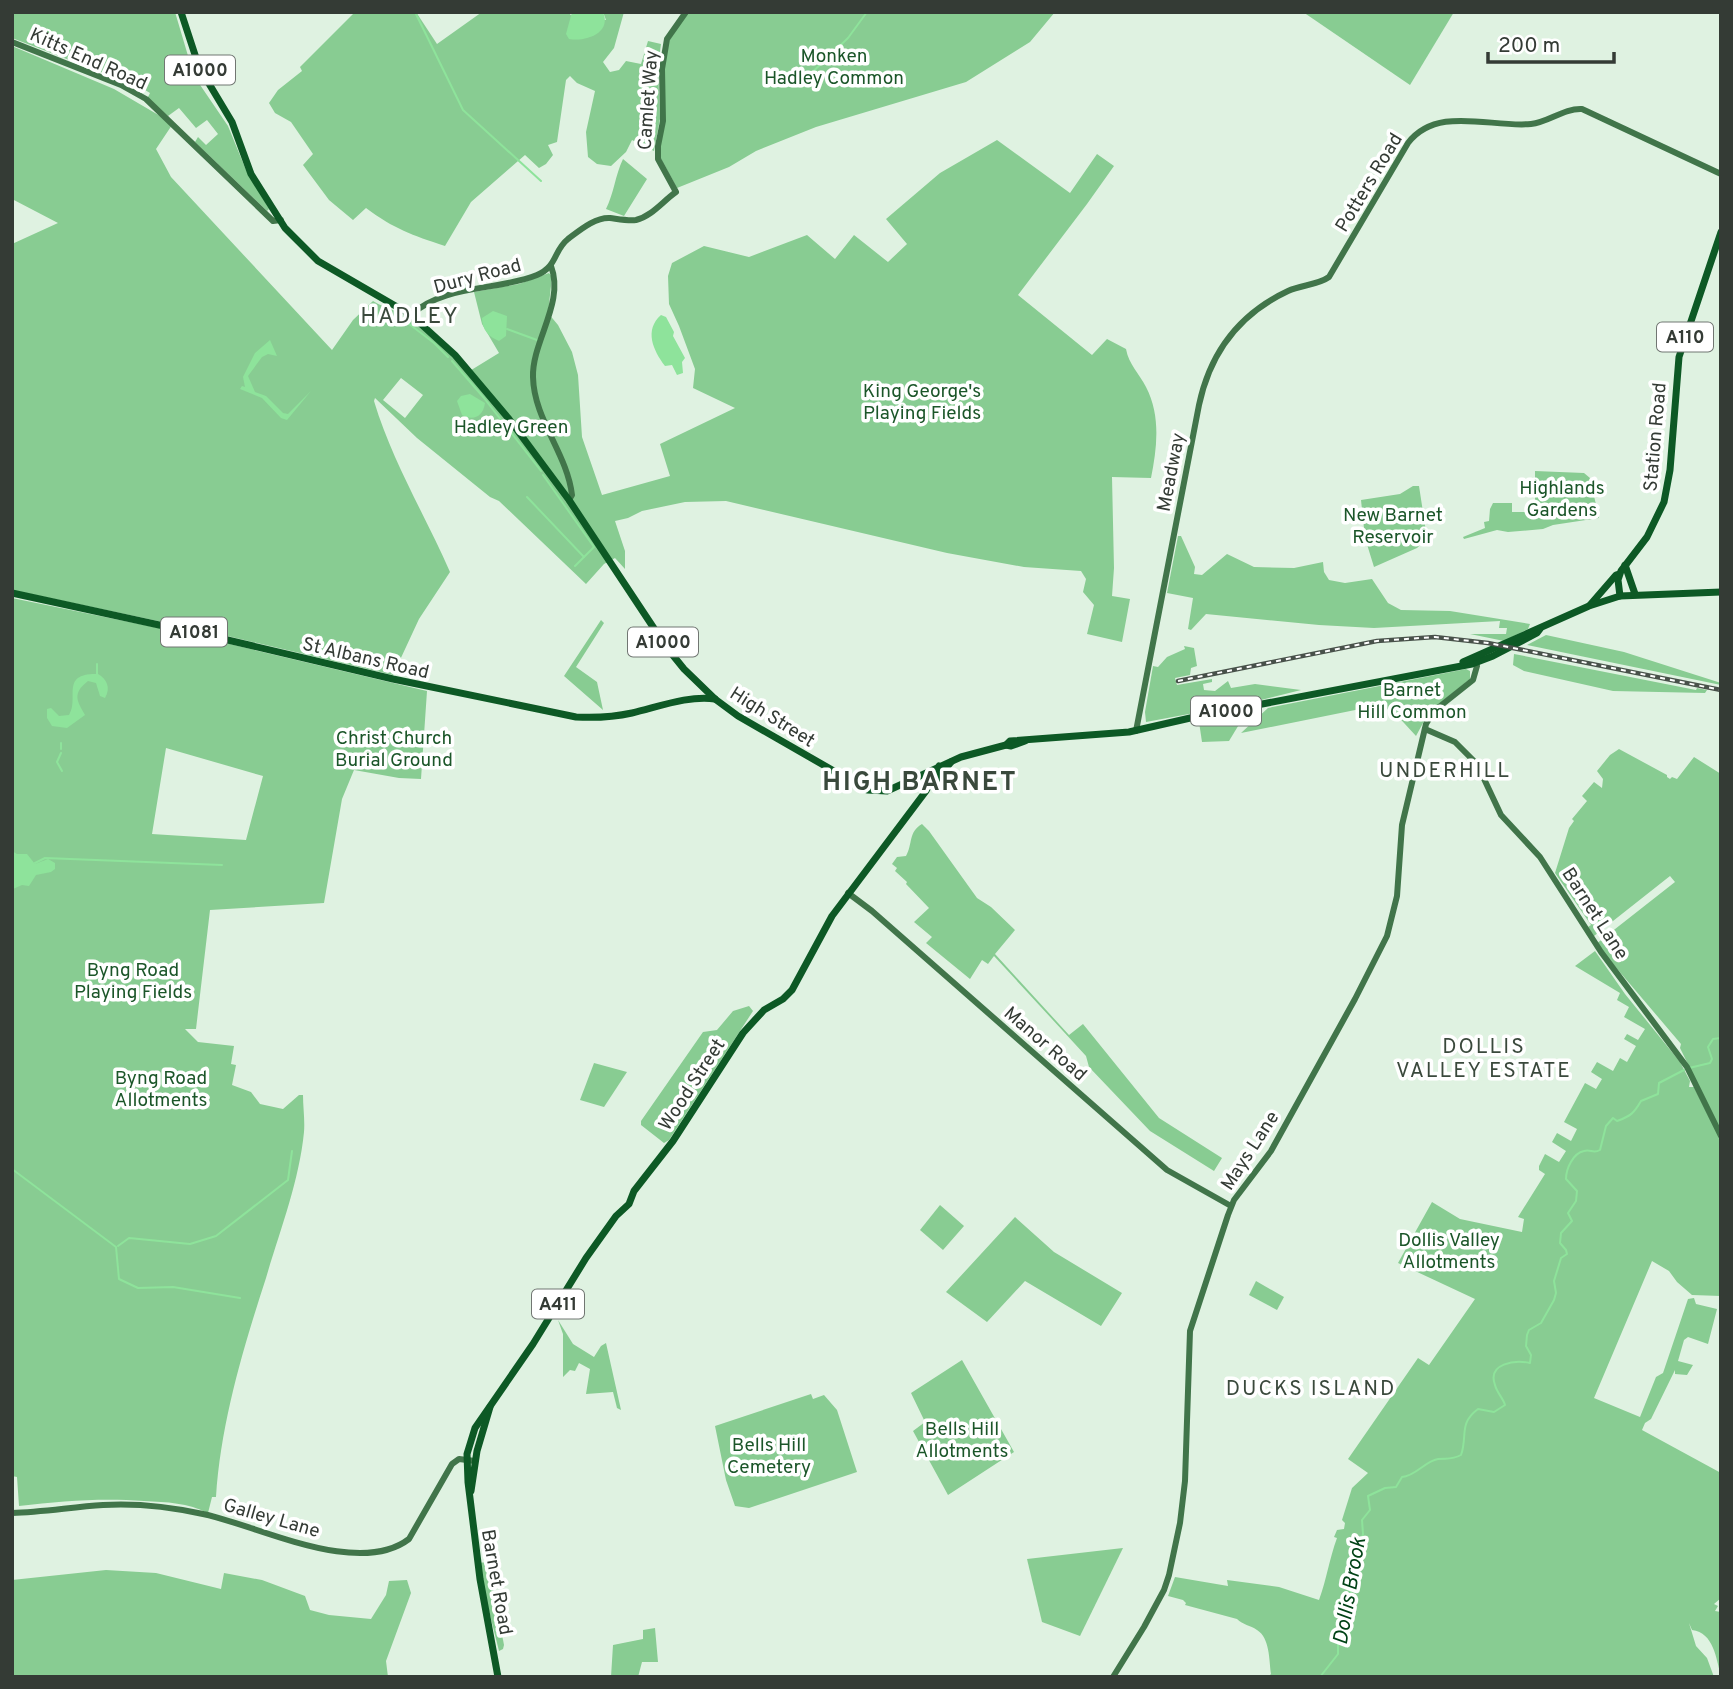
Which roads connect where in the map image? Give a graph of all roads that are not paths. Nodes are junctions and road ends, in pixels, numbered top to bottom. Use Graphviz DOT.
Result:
graph roads {
  1 [pos="181,12"];
  2 [pos="686,12"];
  3 [pos="12,42"];
  4 [pos="1721,174"];
  5 [pos="270,212"];
  6 [pos="1721,232"];
  7 [pos="551,266"];
  8 [pos="1325,280"];
  9 [pos="411,315"];
  10 [pos="569,500"];
  11 [pos="1625,565"];
  12 [pos="1619,574"];
  13 [pos="1721,592"];
  14 [pos="12,593"];
  15 [pos="1635,594"];
  16 [pos="1620,596"];
  17 [pos="1589,606"];
  18 [pos="1473,661"];
  19 [pos="703,693"];
  20 [pos="715,699"];
  21 [pos="1140,716"];
  22 [pos="1148,728"];
  23 [pos="1425,729"];
  24 [pos="1136,731"];
  25 [pos="952,761"];
  26 [pos="934,774"];
  27 [pos="928,787"];
  28 [pos="848,893"];
  29 [pos="1721,1136"];
  30 [pos="1231,1206"];
  31 [pos="490,1406"];
  32 [pos="471,1460"];
  33 [pos="12,1513"];
  34 [pos="498,1677"];
  35 [pos="1112,1677"];
  1 -- 5 [label="main road, A1000"];
  2 -- 7 [label="street, Camlet Way"];
  3 -- 5 [label="street, Kitts End Road"];
  4 -- 8 [label="street, Potters Road"];
  5 -- 9 [label="main road, A1000"];
  6 -- 11 [label="main road, Station Road / A110"];
  7 -- 9 [label="street, Dury Road"];
  7 -- 10 [label="street"];
  8 -- 21 [label="street, Meadway"];
  9 -- 10 [label="main road, A1000"];
  10 -- 19 [label="main road, High Street / A1000"];
  11 -- 12 [label="main road, Station Road / A110"];
  11 -- 15 [label="main road"];
  12 -- 16 [label="main road"];
  12 -- 17 [label="main road, A110"];
  13 -- 15 [label="main road, A1000"];
  14 -- 19 [label="main road, St Albans Road / A1081"];
  15 -- 16 [label="main road, A1000"];
  16 -- 17 [label="main road, A1000"];
  17 -- 18 [label="main road, A1000"];
  18 -- 22 [label="main road, A1000"];
  18 -- 23 [label="street"];
  19 -- 20 [label="main road, St Albans Road / A1081"];
  20 -- 26 [label="main road, High Street"];
  21 -- 22 [label="street"];
  21 -- 24 [label="street, Meadway"];
  22 -- 24 [label="main road, A1000"];
  23 -- 29 [label="street, Barnet Lane"];
  23 -- 30 [label="street, Mays Lane"];
  24 -- 25 [label="main road, A1000"];
  25 -- 26 [label="main road, Wood Street / A411"];
  26 -- 27 [label="main road, Wood Street / A411"];
  26 -- 27 [label="main road"];
  27 -- 28 [label="main road, Wood Street / A411"];
  28 -- 30 [label="street, Manor Road"];
  28 -- 31 [label="main road, Wood Street / A411"];
  30 -- 35 [label="street, Mays Lane"];
  31 -- 32 [label="main road, Barnet Road / A411"];
  32 -- 33 [label="street, Galley Lane"];
  32 -- 34 [label="main road, Barnet Road / A411"];
}
